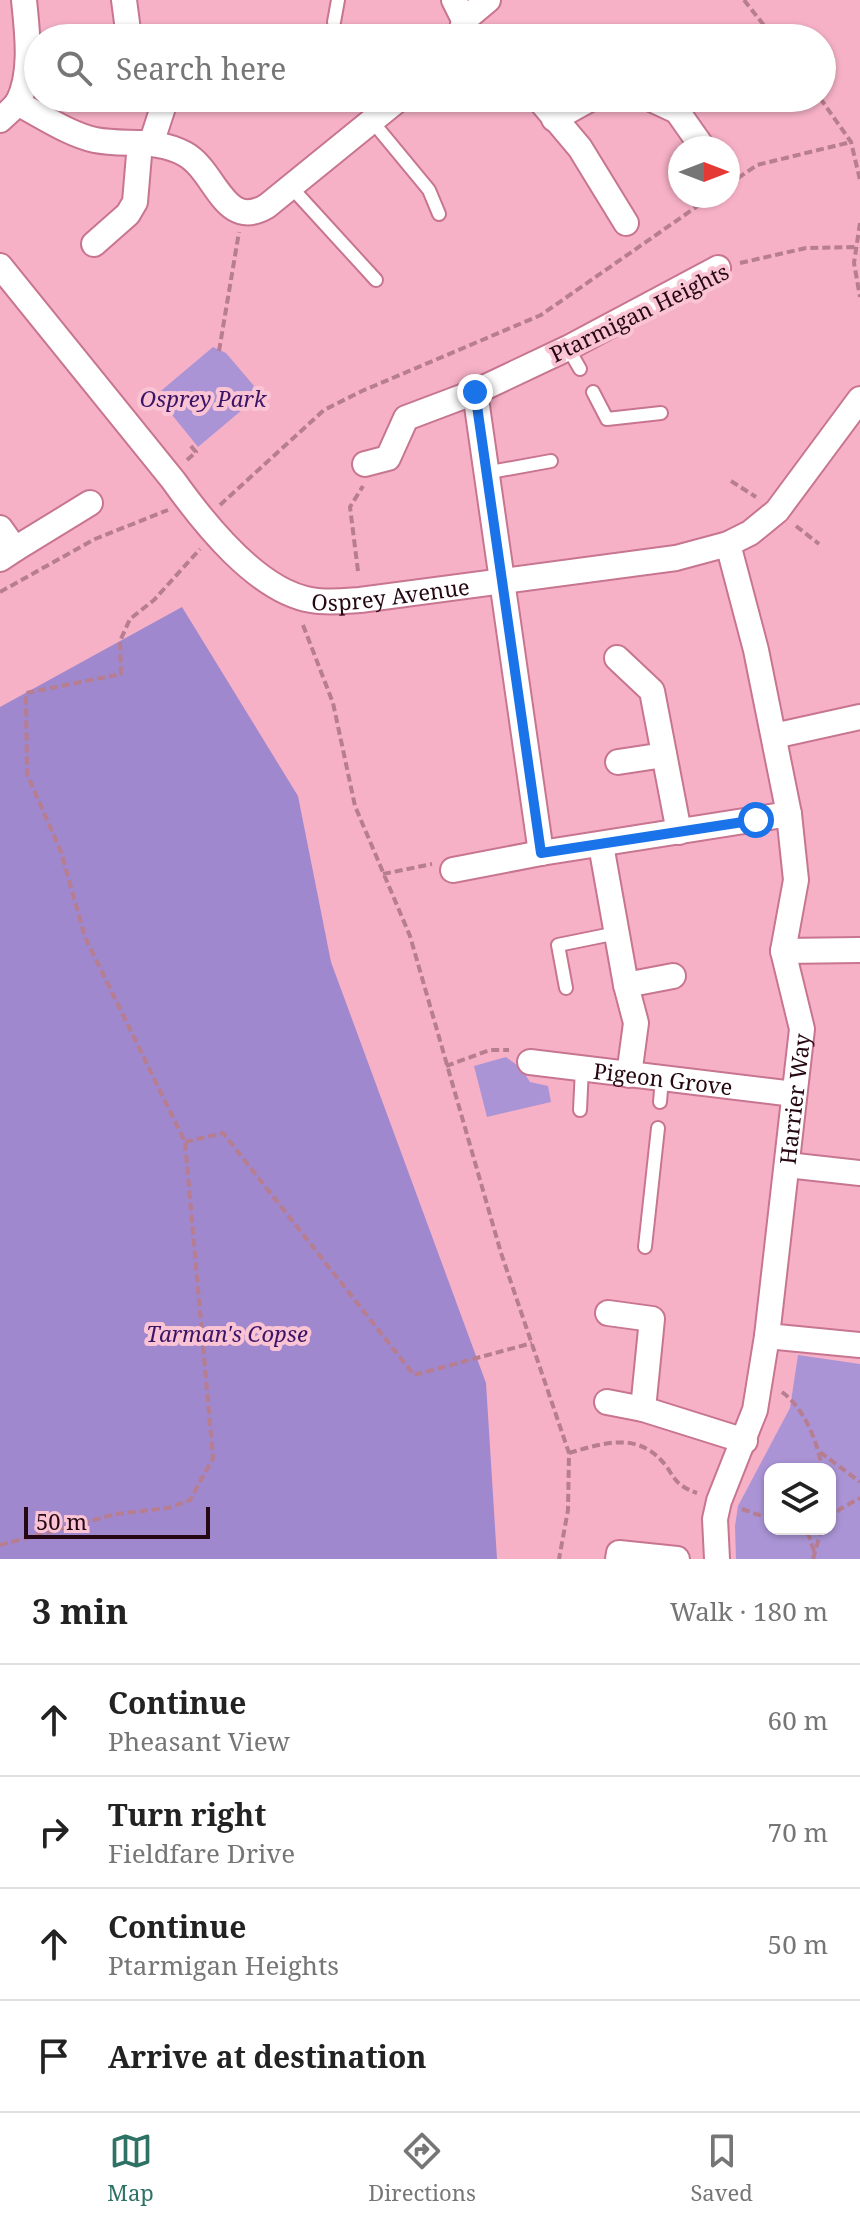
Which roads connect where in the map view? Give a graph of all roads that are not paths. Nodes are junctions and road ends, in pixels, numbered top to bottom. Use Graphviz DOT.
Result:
graph roads {
  1 [pos="24,0"];
  2 [pos="124,0"];
  3 [pos="338,0"];
  4 [pos="488,0"];
  5 [pos="334,22"];
  6 [pos="27,24"];
  7 [pos="127,24"];
  8 [pos="466,24"];
  9 [pos="24,70"];
  10 [pos="17,103"];
  11 [pos="24,106"];
  12 [pos="35,112"];
  13 [pos="160,112"];
  14 [pos="383,112"];
  15 [pos="549,112"];
  16 [pos="567,112"];
  17 [pos="678,112"];
  18 [pos="554,119"];
  19 [pos="0,120"];
  20 [pos="372,121"];
  21 [pos="695,136"];
  22 [pos="146,144"];
  23 [pos="291,187"];
  24 [pos="439,214"];
  25 [pos="626,223"];
  26 [pos="94,244"];
  27 [pos="0,266"];
  28 [pos="718,268"];
  29 [pos="376,280"];
  30 [pos="475,392"];
  31 [pos="593,392"];
  32 [pos="860,399"];
  33 [pos="661,413"];
  34 [pos="551,461"];
  35 [pos="371,462"];
  36 [pos="485,473"];
  37 [pos="90,503"];
  38 [pos="0,528"];
  39 [pos="728,544"];
  40 [pos="7,554"];
  41 [pos="500,581"];
  42 [pos="617,658"];
  43 [pos="860,717"];
  44 [pos="774,736"];
  45 [pos="664,755"];
  46 [pos="618,762"];
  47 [pos="789,814"];
  48 [pos="679,832"];
  49 [pos="601,845"];
  50 [pos="541,853"];
  51 [pos="453,870"];
  52 [pos="617,933"];
  53 [pos="860,950"];
  54 [pos="783,951"];
  55 [pos="673,976"];
  56 [pos="626,985"];
  57 [pos="566,988"];
  58 [pos="530,1062"];
  59 [pos="582,1068"];
  60 [pos="629,1075"];
  61 [pos="794,1094"];
  62 [pos="580,1110"];
  63 [pos="658,1128"];
  64 [pos="787,1165"];
  65 [pos="860,1173"];
  66 [pos="645,1247"];
  67 [pos="608,1313"];
  68 [pos="767,1336"];
  69 [pos="860,1345"];
  70 [pos="607,1402"];
  71 [pos="643,1409"];
  72 [pos="745,1441"];
  73 [pos="710,1558"];
  74 [pos="618,1559"];
  75 [pos="677,1559"];
  1 -- 6 [label="street"];
  2 -- 7 [label="street"];
  3 -- 5 [label="lane"];
  4 -- 8 [label="street"];
  9 -- 10 [label="street"];
  10 -- 11 [label="street"];
  10 -- 19 [label="street"];
  12 -- 22 [label="street"];
  13 -- 22 [label="street"];
  14 -- 20 [label="street"];
  15 -- 18 [label="street"];
  16 -- 18 [label="street"];
  17 -- 21 [label="street"];
  18 -- 25 [label="street"];
  20 -- 23 [label="street"];
  20 -- 24 [label="lane"];
  22 -- 23 [label="street"];
  22 -- 26 [label="street"];
  23 -- 29 [label="lane"];
  27 -- 41 [label="street, Osprey Avenue"];
  28 -- 30 [label="street, Ptarmigan Heights"];
  30 -- 35 [label="street, Ptarmigan Heights"];
  30 -- 36 [label="street"];
  31 -- 33 [label="lane"];
  32 -- 39 [label="street, Osprey Avenue"];
  34 -- 36 [label="lane"];
  36 -- 41 [label="street"];
  37 -- 40 [label="street"];
  38 -- 40 [label="street"];
  39 -- 41 [label="street, Osprey Avenue"];
  39 -- 44 [label="street, Harrier Way"];
  41 -- 50 [label="street"];
  42 -- 45 [label="street"];
  43 -- 44 [label="street"];
  44 -- 47 [label="street, Harrier Way"];
  45 -- 46 [label="street"];
  45 -- 48 [label="street"];
  47 -- 48 [label="street"];
  47 -- 54 [label="street, Harrier Way"];
  48 -- 49 [label="street"];
  49 -- 50 [label="street"];
  49 -- 52 [label="street"];
  50 -- 51 [label="street"];
  52 -- 56 [label="street"];
  52 -- 57 [label="lane"];
  53 -- 54 [label="street"];
  54 -- 61 [label="street, Harrier Way"];
  55 -- 56 [label="street"];
  56 -- 60 [label="street"];
  58 -- 59 [label="street, Pigeon Grove"];
  59 -- 60 [label="street, Pigeon Grove"];
  59 -- 62 [label="lane"];
  60 -- 61 [label="street, Pigeon Grove"];
  61 -- 64 [label="street, Harrier Way"];
  63 -- 66 [label="lane"];
  64 -- 65 [label="street"];
  64 -- 68 [label="street, Harrier Way"];
  67 -- 71 [label="street"];
  68 -- 69 [label="street"];
  68 -- 72 [label="street, Harrier Way"];
  70 -- 71 [label="street"];
  71 -- 72 [label="street"];
  72 -- 73 [label="street, Harrier Way"];
  74 -- 75 [label="street"];
}
